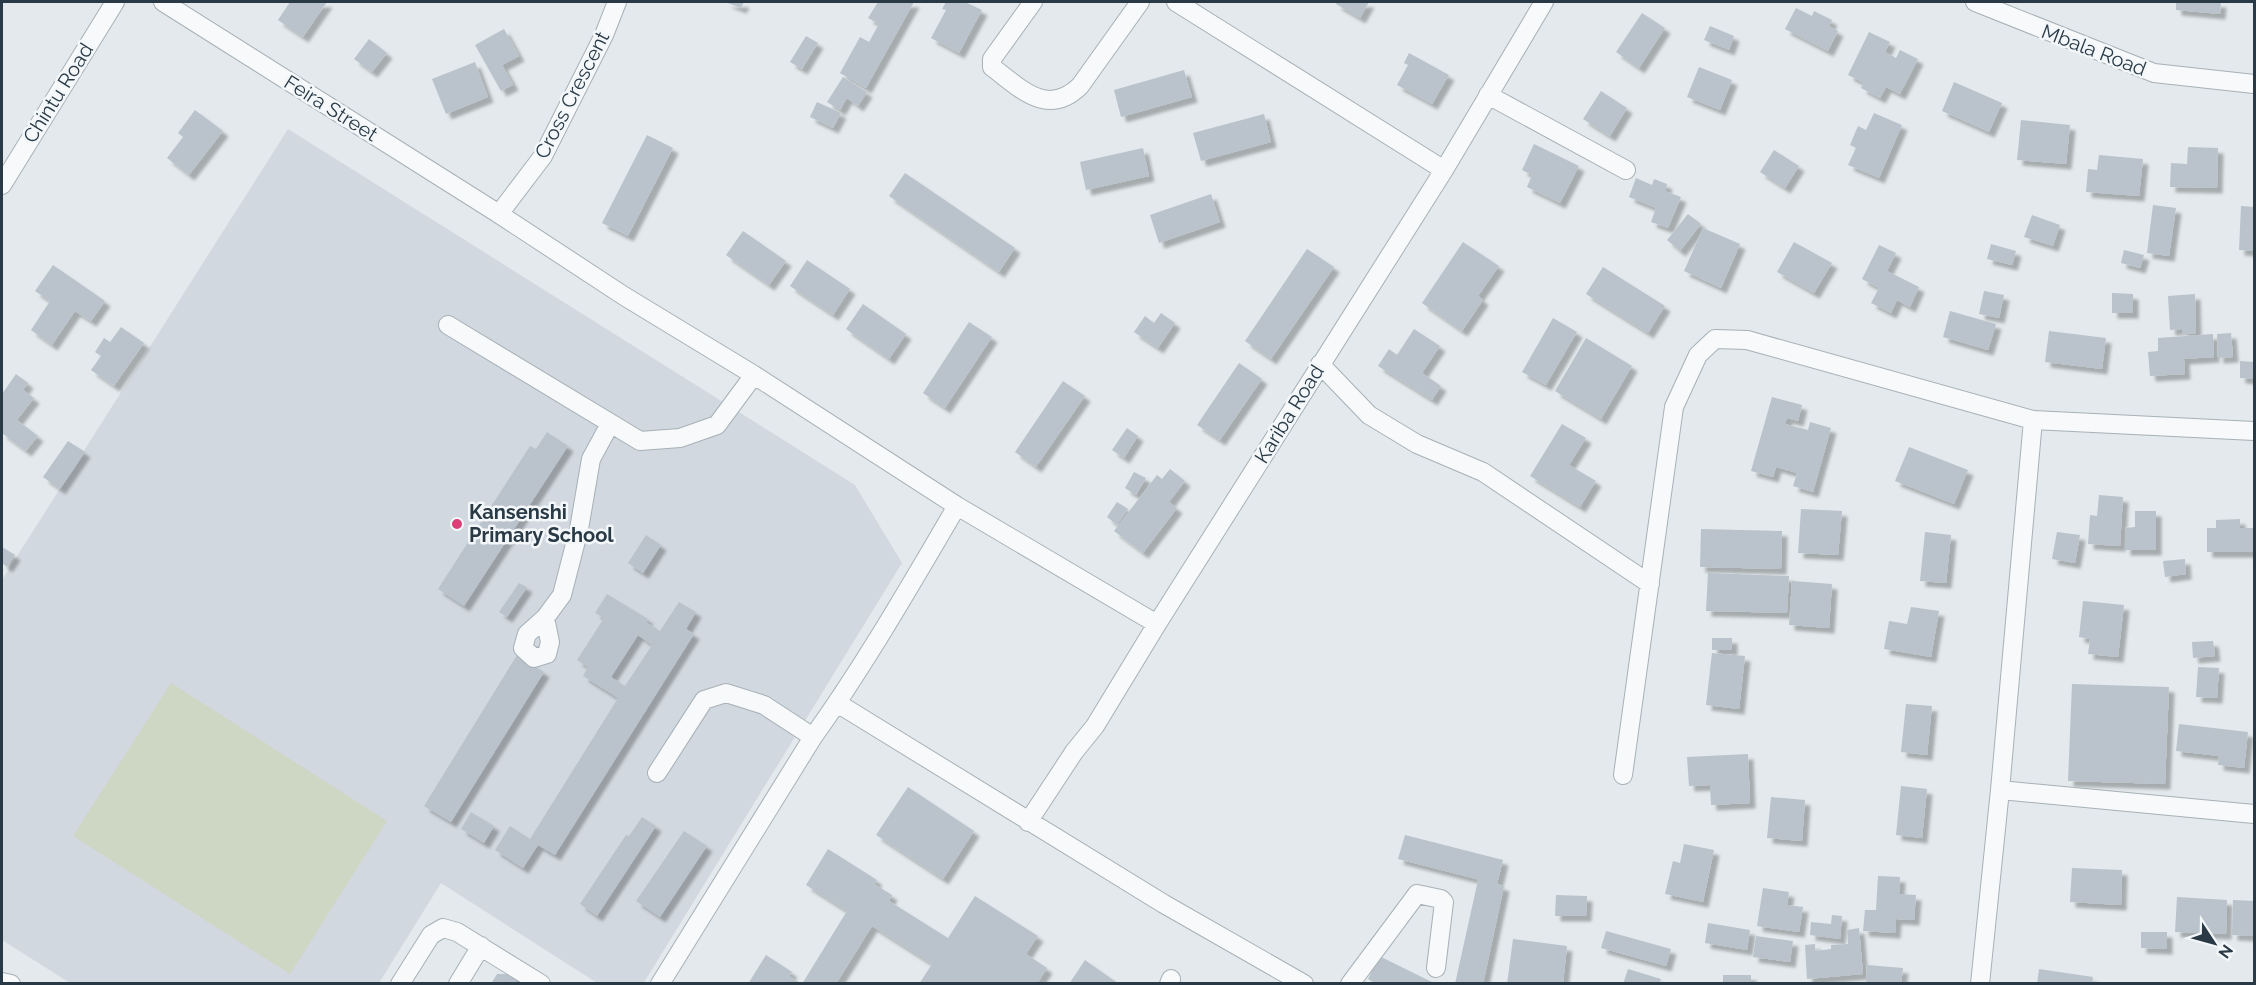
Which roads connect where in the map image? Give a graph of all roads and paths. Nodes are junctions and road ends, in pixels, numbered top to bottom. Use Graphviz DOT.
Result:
graph roads {
  1 [pos="115,2"];
  2 [pos="163,2"];
  3 [pos="617,2"];
  4 [pos="1033,2"];
  5 [pos="1140,2"];
  6 [pos="1176,2"];
  7 [pos="1544,2"];
  8 [pos="1975,2"];
  9 [pos="2254,84"];
  10 [pos="1488,95"];
  11 [pos="1444,170"];
  12 [pos="1626,170"];
  13 [pos="2,185"];
  14 [pos="499,214"];
  15 [pos="448,325"];
  16 [pos="1320,364"];
  17 [pos="754,375"];
  18 [pos="2033,420"];
  19 [pos="610,424"];
  20 [pos="2254,431"];
  21 [pos="957,506"];
  22 [pos="1650,584"];
  23 [pos="544,618"];
  24 [pos="1157,624"];
  25 [pos="837,703"];
  26 [pos="813,736"];
  27 [pos="657,773"];
  28 [pos="1623,775"];
  29 [pos="2000,790"];
  30 [pos="2254,814"];
  31 [pos="1028,822"];
  32 [pos="481,946"];
  33 [pos="1436,968"];
  34 [pos="2,982"];
  35 [pos="12,984"];
  36 [pos="400,984"];
  37 [pos="458,984"];
  38 [pos="541,984"];
  39 [pos="660,984"];
  40 [pos="1304,984"];
  41 [pos="1350,984"];
  42 [pos="1980,984"];
  1 -- 13 [label="street, Chintu Road"];
  2 -- 14 [label="street, Feira Street"];
  3 -- 14 [label="street, Cross Crescent"];
  4 -- 5 [label="street"];
  6 -- 11 [label="street"];
  7 -- 10 [label="street, Kariba Road"];
  8 -- 9 [label="street, Mbala Road"];
  10 -- 11 [label="street, Kariba Road"];
  10 -- 12 [label="street"];
  11 -- 16 [label="street, Kariba Road"];
  14 -- 17 [label="street, Feira Street"];
  15 -- 19 [label="street"];
  16 -- 22 [label="street"];
  16 -- 24 [label="street, Kariba Road"];
  17 -- 19 [label="street"];
  17 -- 21 [label="street, Feira Street"];
  18 -- 20 [label="street"];
  18 -- 22 [label="street"];
  18 -- 29 [label="street"];
  19 -- 23 [label="street"];
  21 -- 24 [label="street, Feira Street"];
  21 -- 25 [label="street"];
  22 -- 28 [label="street"];
  24 -- 31 [label="street, Kariba Road"];
  25 -- 26 [label="street"];
  25 -- 31 [label="street"];
  26 -- 27 [label="street"];
  26 -- 39 [label="street"];
  29 -- 30 [label="street"];
  29 -- 42 [label="street"];
  31 -- 40 [label="street"];
  32 -- 36 [label="street"];
  32 -- 37 [label="street"];
  32 -- 38 [label="street"];
  33 -- 41 [label="street"];
  34 -- 35 [label="street"];
}
